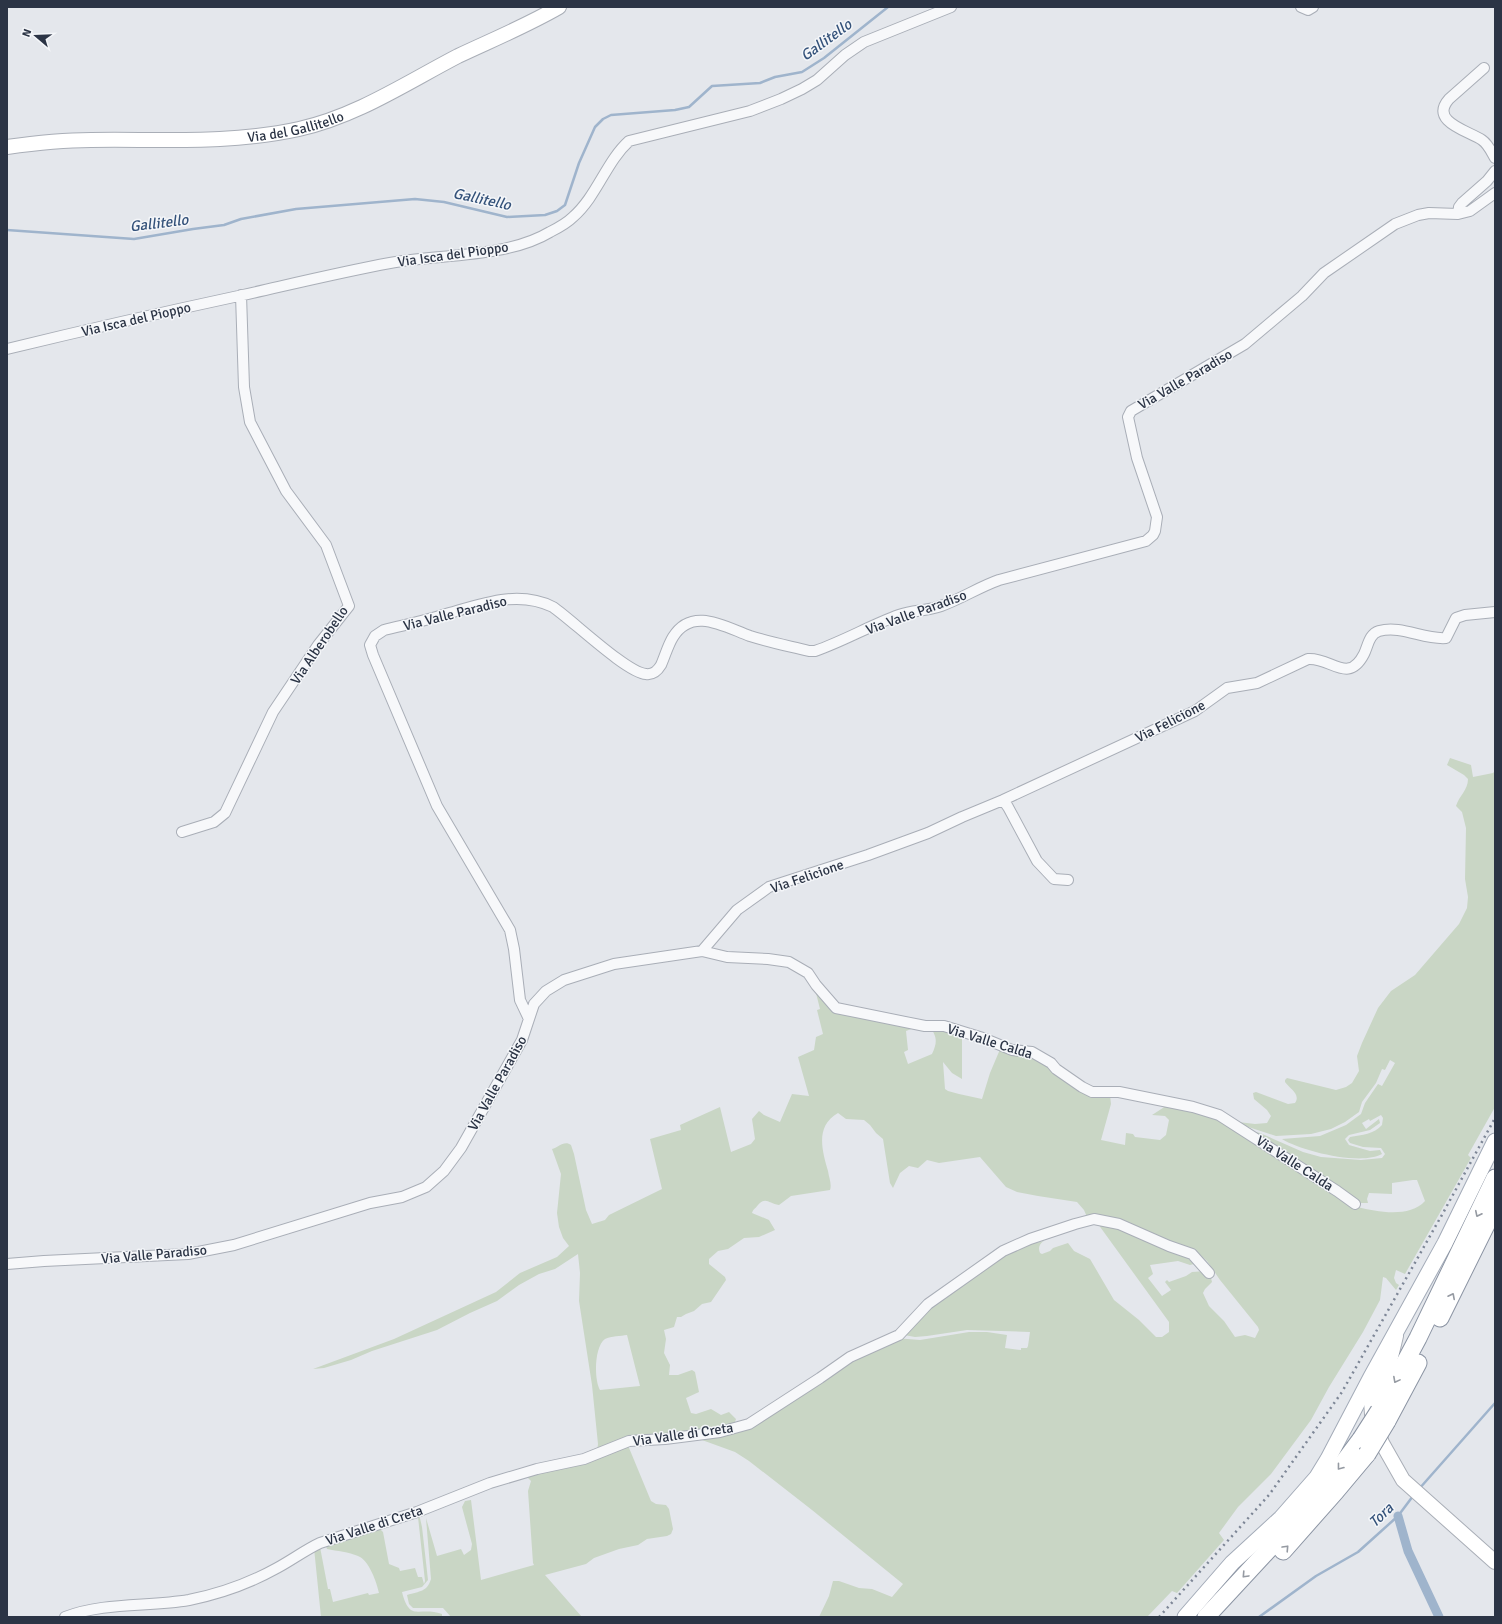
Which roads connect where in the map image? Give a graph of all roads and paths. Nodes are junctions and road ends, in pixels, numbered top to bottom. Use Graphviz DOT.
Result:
graph roads {
  1 [pos="559,7"];
  2 [pos="951,7"];
  3 [pos="1301,7"];
  4 [pos="1313,7"];
  5 [pos="1484,68"];
  6 [pos="7,147"];
  7 [pos="1495,158"];
  8 [pos="1495,171"];
  9 [pos="1495,193"];
  10 [pos="1458,214"];
  11 [pos="241,295"];
  12 [pos="7,349"];
  13 [pos="1495,612"];
  14 [pos="1003,800"];
  15 [pos="182,832"];
  16 [pos="1068,880"];
  17 [pos="702,951"];
  18 [pos="529,1020"];
  19 [pos="1495,1141"];
  20 [pos="1495,1178"];
  21 [pos="1355,1204"];
  22 [pos="1495,1207"];
  23 [pos="7,1264"];
  24 [pos="1209,1273"];
  25 [pos="1396,1331"];
  26 [pos="1383,1416"];
  27 [pos="1364,1446"];
  28 [pos="1495,1562"];
  29 [pos="65,1617"];
  30 [pos="1185,1617"];
  31 [pos="1206,1617"];
  32 [pos="1221,1617"];
  1 -- 6 [label="street, Via del Gallitello"];
  2 -- 11 [label="street, Via Isca del Pioppo"];
  3 -- 4 [label="street"];
  5 -- 7 [label="street"];
  8 -- 10 [label="street"];
  9 -- 10 [label="street, Via Valle Paradiso"];
  10 -- 18 [label="street, Via Valle Paradiso"];
  11 -- 12 [label="street, Via Isca del Pioppo"];
  11 -- 15 [label="street, Via Alberobello"];
  13 -- 14 [label="street, Via Felicione"];
  14 -- 16 [label="street"];
  14 -- 17 [label="street, Via Felicione"];
  17 -- 18 [label="street"];
  17 -- 21 [label="street, Via Valle Calda"];
  18 -- 23 [label="street, Via Valle Paradiso"];
  19 -- 25 [label="main road"];
  20 -- 26 [label="highway, one-way"];
  26 -- 22 [label="highway, one-way"];
  24 -- 29 [label="street, Via Valle di Creta"];
  25 -- 28 [label="street"];
  25 -- 30 [label="main road"];
  26 -- 27 [label="highway, bridge"];
  27 -- 31 [label="highway, one-way"];
  32 -- 27 [label="highway, one-way"];
}
